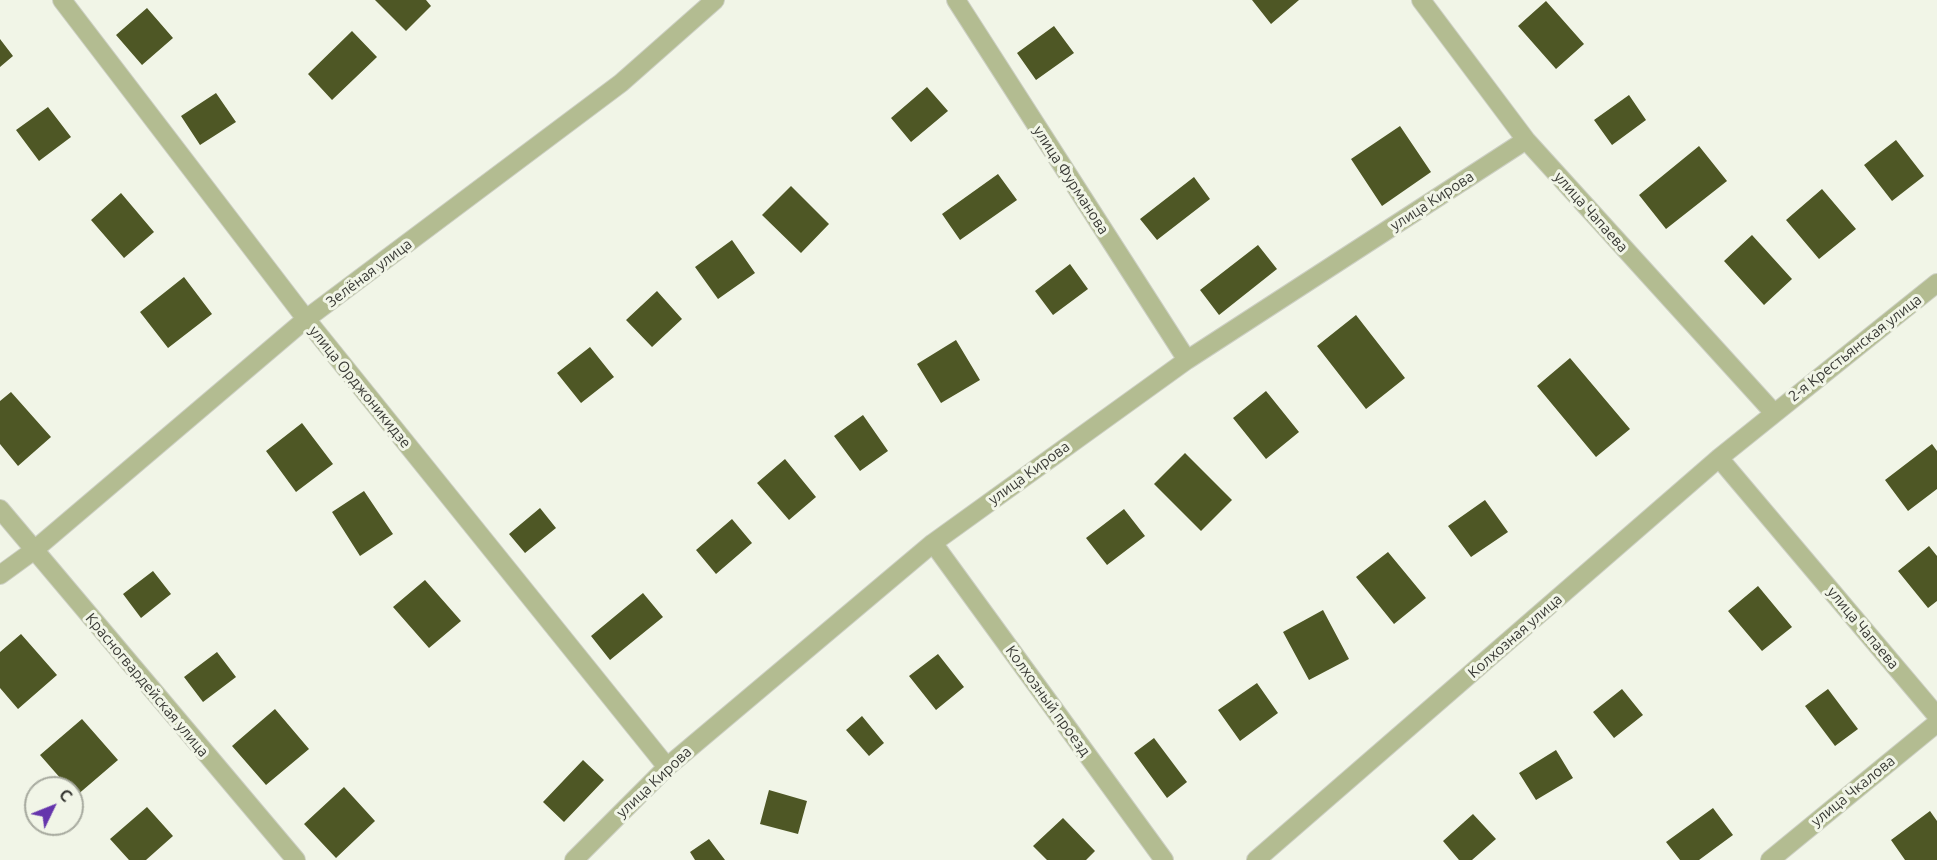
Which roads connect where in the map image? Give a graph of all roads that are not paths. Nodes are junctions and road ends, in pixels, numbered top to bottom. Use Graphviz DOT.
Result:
graph roads {
  1 [pos="62,0"];
  2 [pos="715,0"];
  3 [pos="956,0"];
  4 [pos="1421,0"];
  5 [pos="1526,140"];
  6 [pos="1937,284"];
  7 [pos="306,320"];
  8 [pos="1187,360"];
  9 [pos="1774,413"];
  10 [pos="1719,458"];
  11 [pos="0,509"];
  12 [pos="933,543"];
  13 [pos="33,551"];
  14 [pos="0,575"];
  15 [pos="1937,716"];
  16 [pos="1937,723"];
  17 [pos="667,767"];
  18 [pos="296,860"];
  19 [pos="574,860"];
  20 [pos="1164,860"];
  21 [pos="1256,860"];
  22 [pos="1770,860"];
  1 -- 7 [label="street, улица Орджоникидзе"];
  2 -- 7 [label="street, Зелёная улица"];
  3 -- 8 [label="street, улица Фурманова"];
  4 -- 5 [label="street, улица Чапаева"];
  5 -- 8 [label="street, улица Кирова"];
  5 -- 9 [label="street, улица Чапаева"];
  6 -- 9 [label="street, 2-я Крестьянская улица"];
  7 -- 13 [label="street, Зелёная улица"];
  7 -- 17 [label="street, улица Орджоникидзе"];
  8 -- 12 [label="street, улица Кирова"];
  9 -- 10 [label="street, Колхозная улица"];
  10 -- 15 [label="street, улица Чапаева"];
  10 -- 21 [label="street, Колхозная улица"];
  11 -- 13 [label="street, Красногвардейская улица"];
  12 -- 17 [label="street, улица Кирова"];
  12 -- 20 [label="street, Колхозный проезд"];
  13 -- 14 [label="street, Зелёная улица"];
  13 -- 18 [label="street, Красногвардейская улица"];
  16 -- 22 [label="street, улица Чкалова"];
  17 -- 19 [label="street, улица Кирова"];
}
